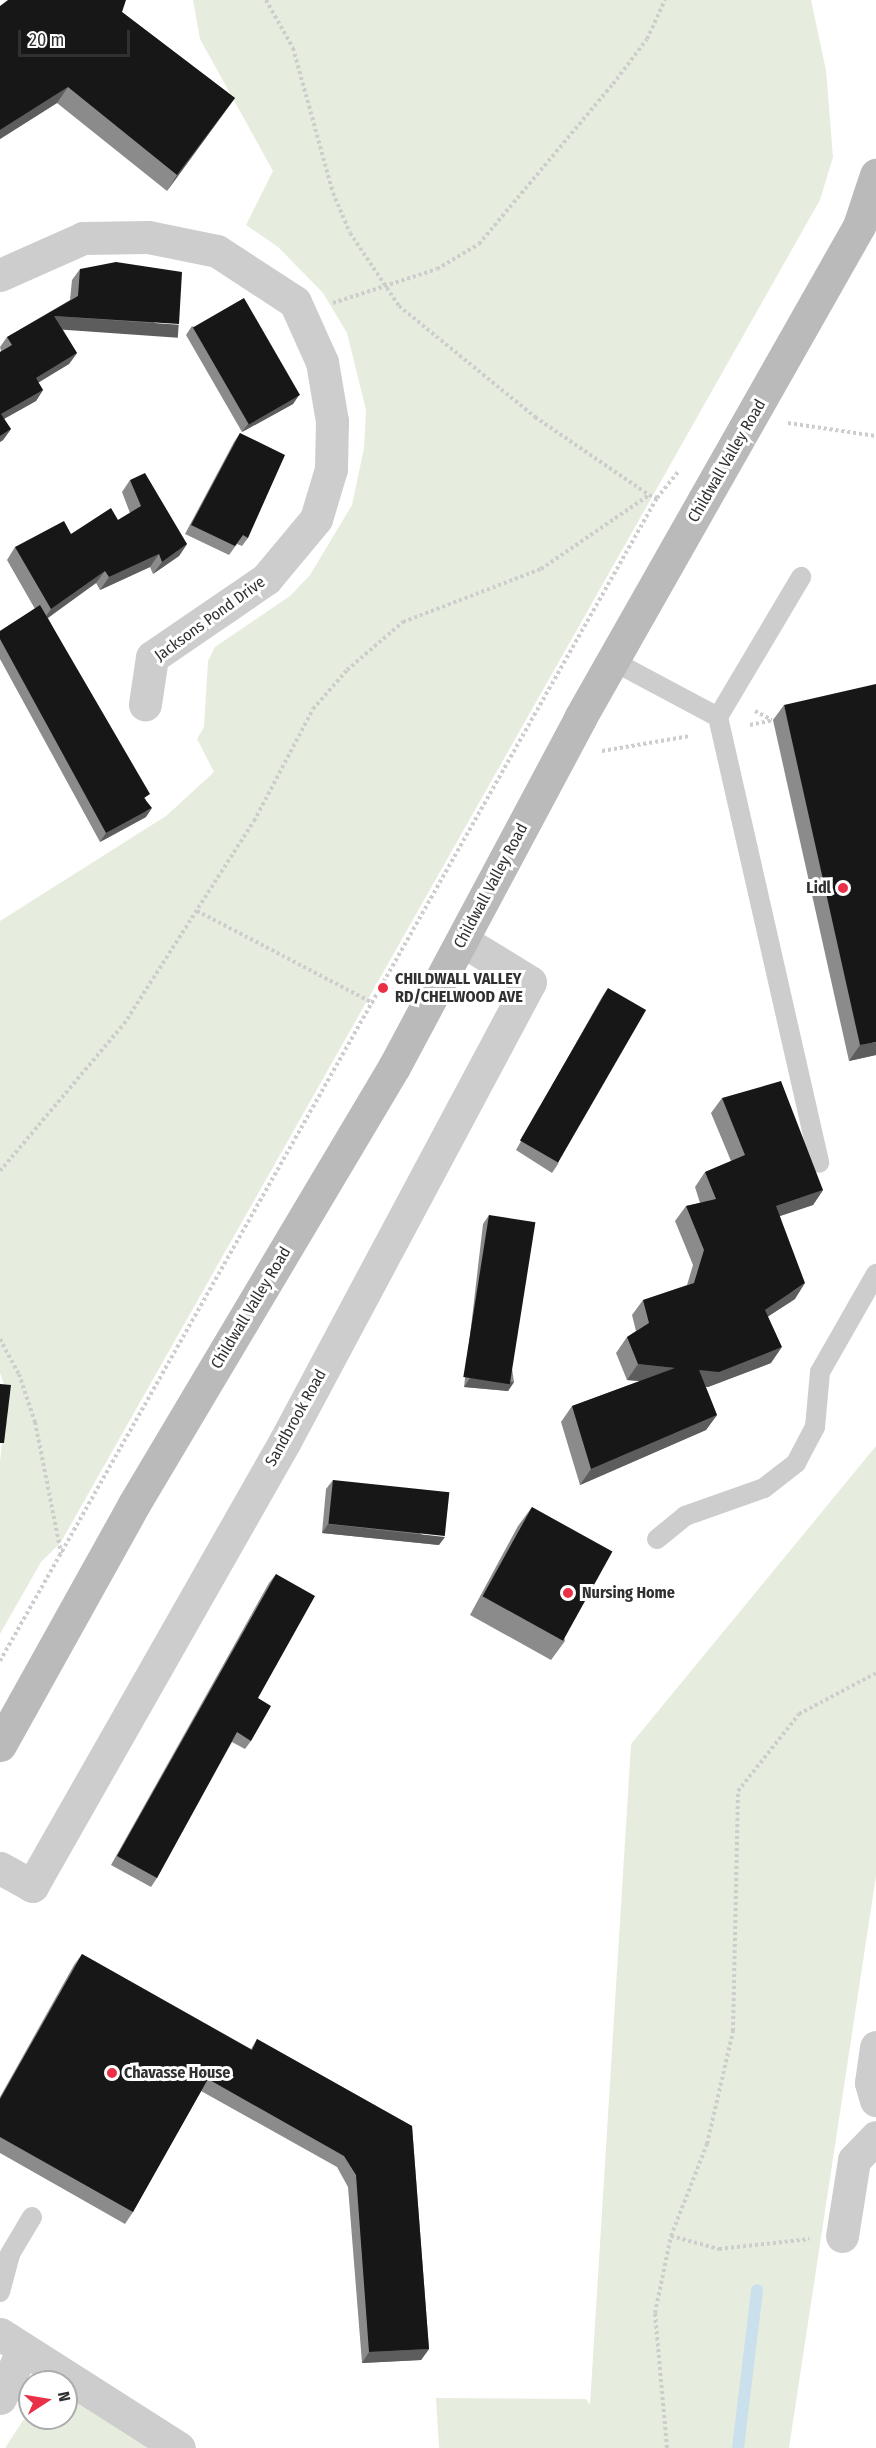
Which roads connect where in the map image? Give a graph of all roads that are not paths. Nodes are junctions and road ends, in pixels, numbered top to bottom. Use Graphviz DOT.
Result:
graph roads {
  1 [pos="876,175"];
  2 [pos="0,275"];
  3 [pos="801,577"];
  4 [pos="613,661"];
  5 [pos="145,704"];
  6 [pos="719,723"];
  7 [pos="463,941"];
  8 [pos="819,1162"];
  9 [pos="876,1274"];
  10 [pos="657,1539"];
  11 [pos="0,1744"];
  12 [pos="0,1868"];
  13 [pos="876,2047"];
  14 [pos="876,2100"];
  15 [pos="876,2137"];
  16 [pos="32,2217"];
  17 [pos="842,2236"];
  18 [pos="0,2292"];
  19 [pos="11,2342"];
  20 [pos="0,2398"];
  21 [pos="180,2448"];
  1 -- 4 [label="main road, Childwall Valley Road"];
  2 -- 5 [label="street, Jacksons Pond Drive"];
  3 -- 6 [label="lane"];
  4 -- 6 [label="lane"];
  4 -- 7 [label="main road, Childwall Valley Road"];
  6 -- 8 [label="lane"];
  7 -- 11 [label="main road, Childwall Valley Road"];
  7 -- 12 [label="street, Sandbrook Road"];
  9 -- 10 [label="lane"];
  13 -- 14 [label="street"];
  15 -- 17 [label="street"];
  16 -- 18 [label="lane"];
  19 -- 20 [label="street"];
  19 -- 21 [label="street"];
}
